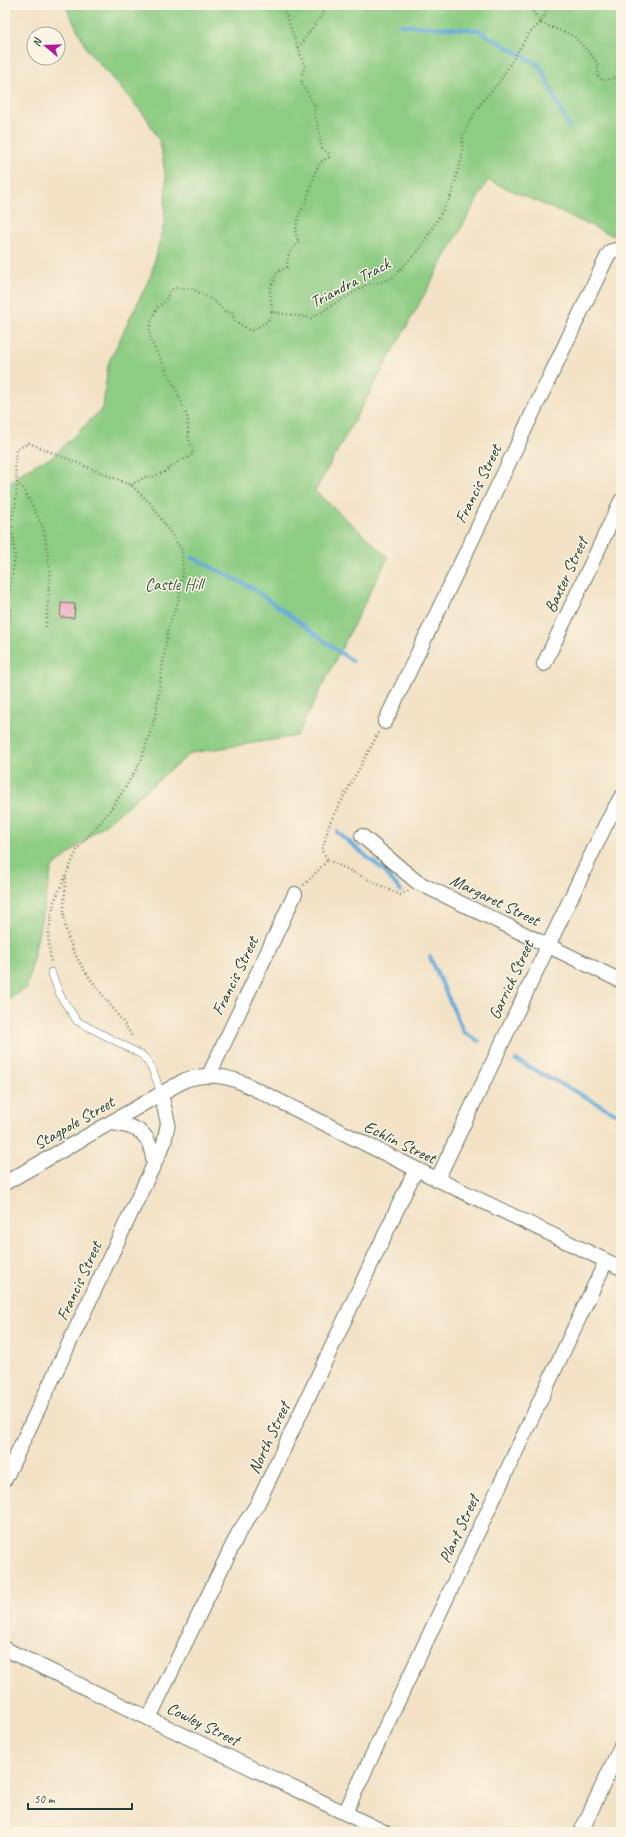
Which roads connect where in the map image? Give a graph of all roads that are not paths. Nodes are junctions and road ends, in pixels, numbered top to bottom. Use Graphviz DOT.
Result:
graph roads {
  1 [pos="621,249"];
  2 [pos="621,501"];
  3 [pos="544,664"];
  4 [pos="385,722"];
  5 [pos="621,797"];
  6 [pos="362,836"];
  7 [pos="295,894"];
  8 [pos="548,946"];
  9 [pos="52,972"];
  10 [pos="621,981"];
  11 [pos="210,1074"];
  12 [pos="161,1094"];
  13 [pos="110,1123"];
  14 [pos="154,1166"];
  15 [pos="416,1169"];
  16 [pos="437,1180"];
  17 [pos="5,1183"];
  18 [pos="606,1261"];
  19 [pos="621,1268"];
  20 [pos="5,1479"];
  21 [pos="5,1649"];
  22 [pos="149,1718"];
  23 [pos="621,1746"];
  24 [pos="345,1813"];
  25 [pos="384,1832"];
  26 [pos="580,1832"];
  1 -- 4 [label="street, Francis Street"];
  2 -- 3 [label="street, Baxter Street"];
  5 -- 8 [label="street, Garrick Street"];
  6 -- 8 [label="street, Margaret Street"];
  7 -- 11 [label="street, Francis Street"];
  8 -- 10 [label="street, Margaret Street"];
  8 -- 16 [label="street, Garrick Street"];
  9 -- 12 [label="lane"];
  11 -- 12 [label="street, Echlin Street"];
  11 -- 15 [label="street, Echlin Street"];
  12 -- 13 [label="street, Stagpole Street"];
  12 -- 14 [label="street, Francis Street"];
  13 -- 14 [label="street"];
  13 -- 17 [label="street, Stagpole Street"];
  14 -- 20 [label="street, Francis Street"];
  15 -- 16 [label="street, Echlin Street"];
  15 -- 22 [label="street, North Street"];
  16 -- 18 [label="street, Echlin Street"];
  18 -- 19 [label="street, Echlin Street"];
  18 -- 24 [label="street, Plant Street"];
  21 -- 22 [label="street, Cowley Street"];
  22 -- 24 [label="street, Cowley Street"];
  23 -- 26 [label="street"];
  24 -- 25 [label="street, Cowley Street"];
}
